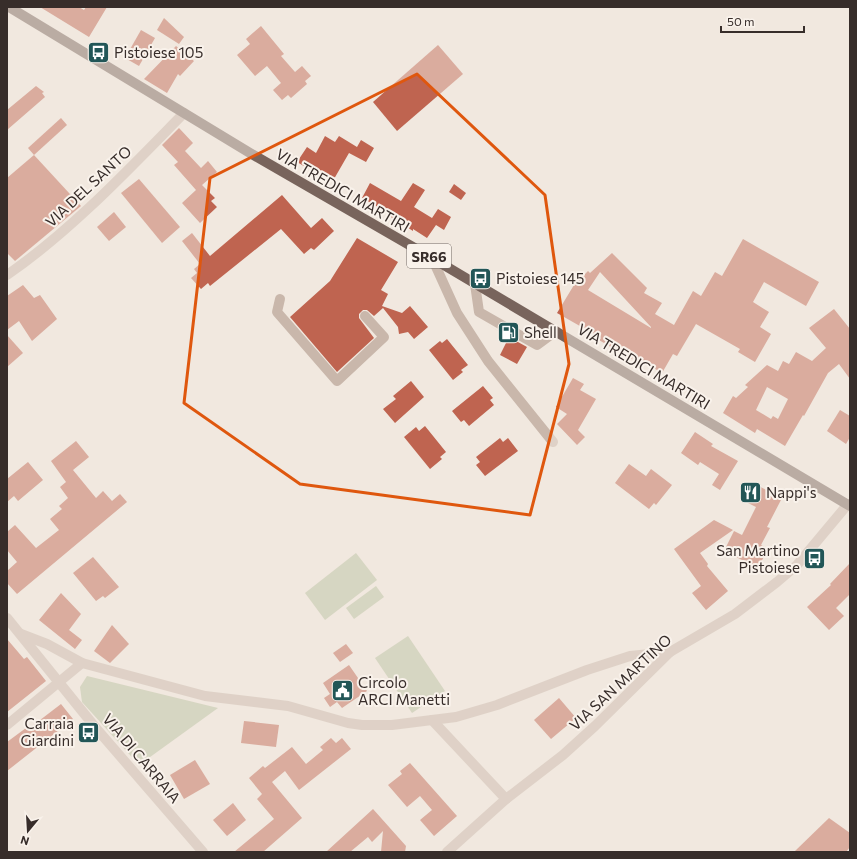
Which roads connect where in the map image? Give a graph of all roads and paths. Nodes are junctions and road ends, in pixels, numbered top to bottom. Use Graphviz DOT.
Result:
graph roads {
  1 [pos="9,7"];
  2 [pos="184,113"];
  3 [pos="432,258"];
  4 [pos="7,275"];
  5 [pos="476,284"];
  6 [pos="280,299"];
  7 [pos="365,316"];
  8 [pos="556,331"];
  9 [pos="553,442"];
  10 [pos="849,505"];
  11 [pos="7,618"];
  12 [pos="21,634"];
  13 [pos="670,652"];
  14 [pos="82,664"];
  15 [pos="60,682"];
  16 [pos="432,720"];
  17 [pos="7,725"];
  18 [pos="506,799"];
  19 [pos="203,852"];
  20 [pos="447,852"];
  1 -- 2 [label="main road, VIA TREDICI MARTIRI / SR66"];
  2 -- 3 [label="main road, VIA TREDICI MARTIRI / SR66"];
  2 -- 4 [label="street, VIA DEL SANTO"];
  3 -- 5 [label="main road, VIA TREDICI MARTIRI / SR66"];
  3 -- 9 [label="street"];
  5 -- 8 [label="main road, VIA TREDICI MARTIRI / SR66"];
  5 -- 8 [label="street"];
  6 -- 7 [label="street"];
  8 -- 10 [label="main road, VIA TREDICI MARTIRI / SR66"];
  10 -- 13 [label="street, VIA SAN MARTINO"];
  11 -- 12 [label="street, VIA DI CARRAIA"];
  12 -- 14 [label="street"];
  12 -- 15 [label="street, VIA DI CARRAIA"];
  13 -- 16 [label="street"];
  13 -- 18 [label="street, VIA SAN MARTINO"];
  14 -- 15 [label="street"];
  14 -- 16 [label="street"];
  15 -- 17 [label="street"];
  15 -- 19 [label="street, VIA DI CARRAIA"];
  16 -- 18 [label="street"];
  18 -- 20 [label="street, VIA SAN MARTINO"];
}
